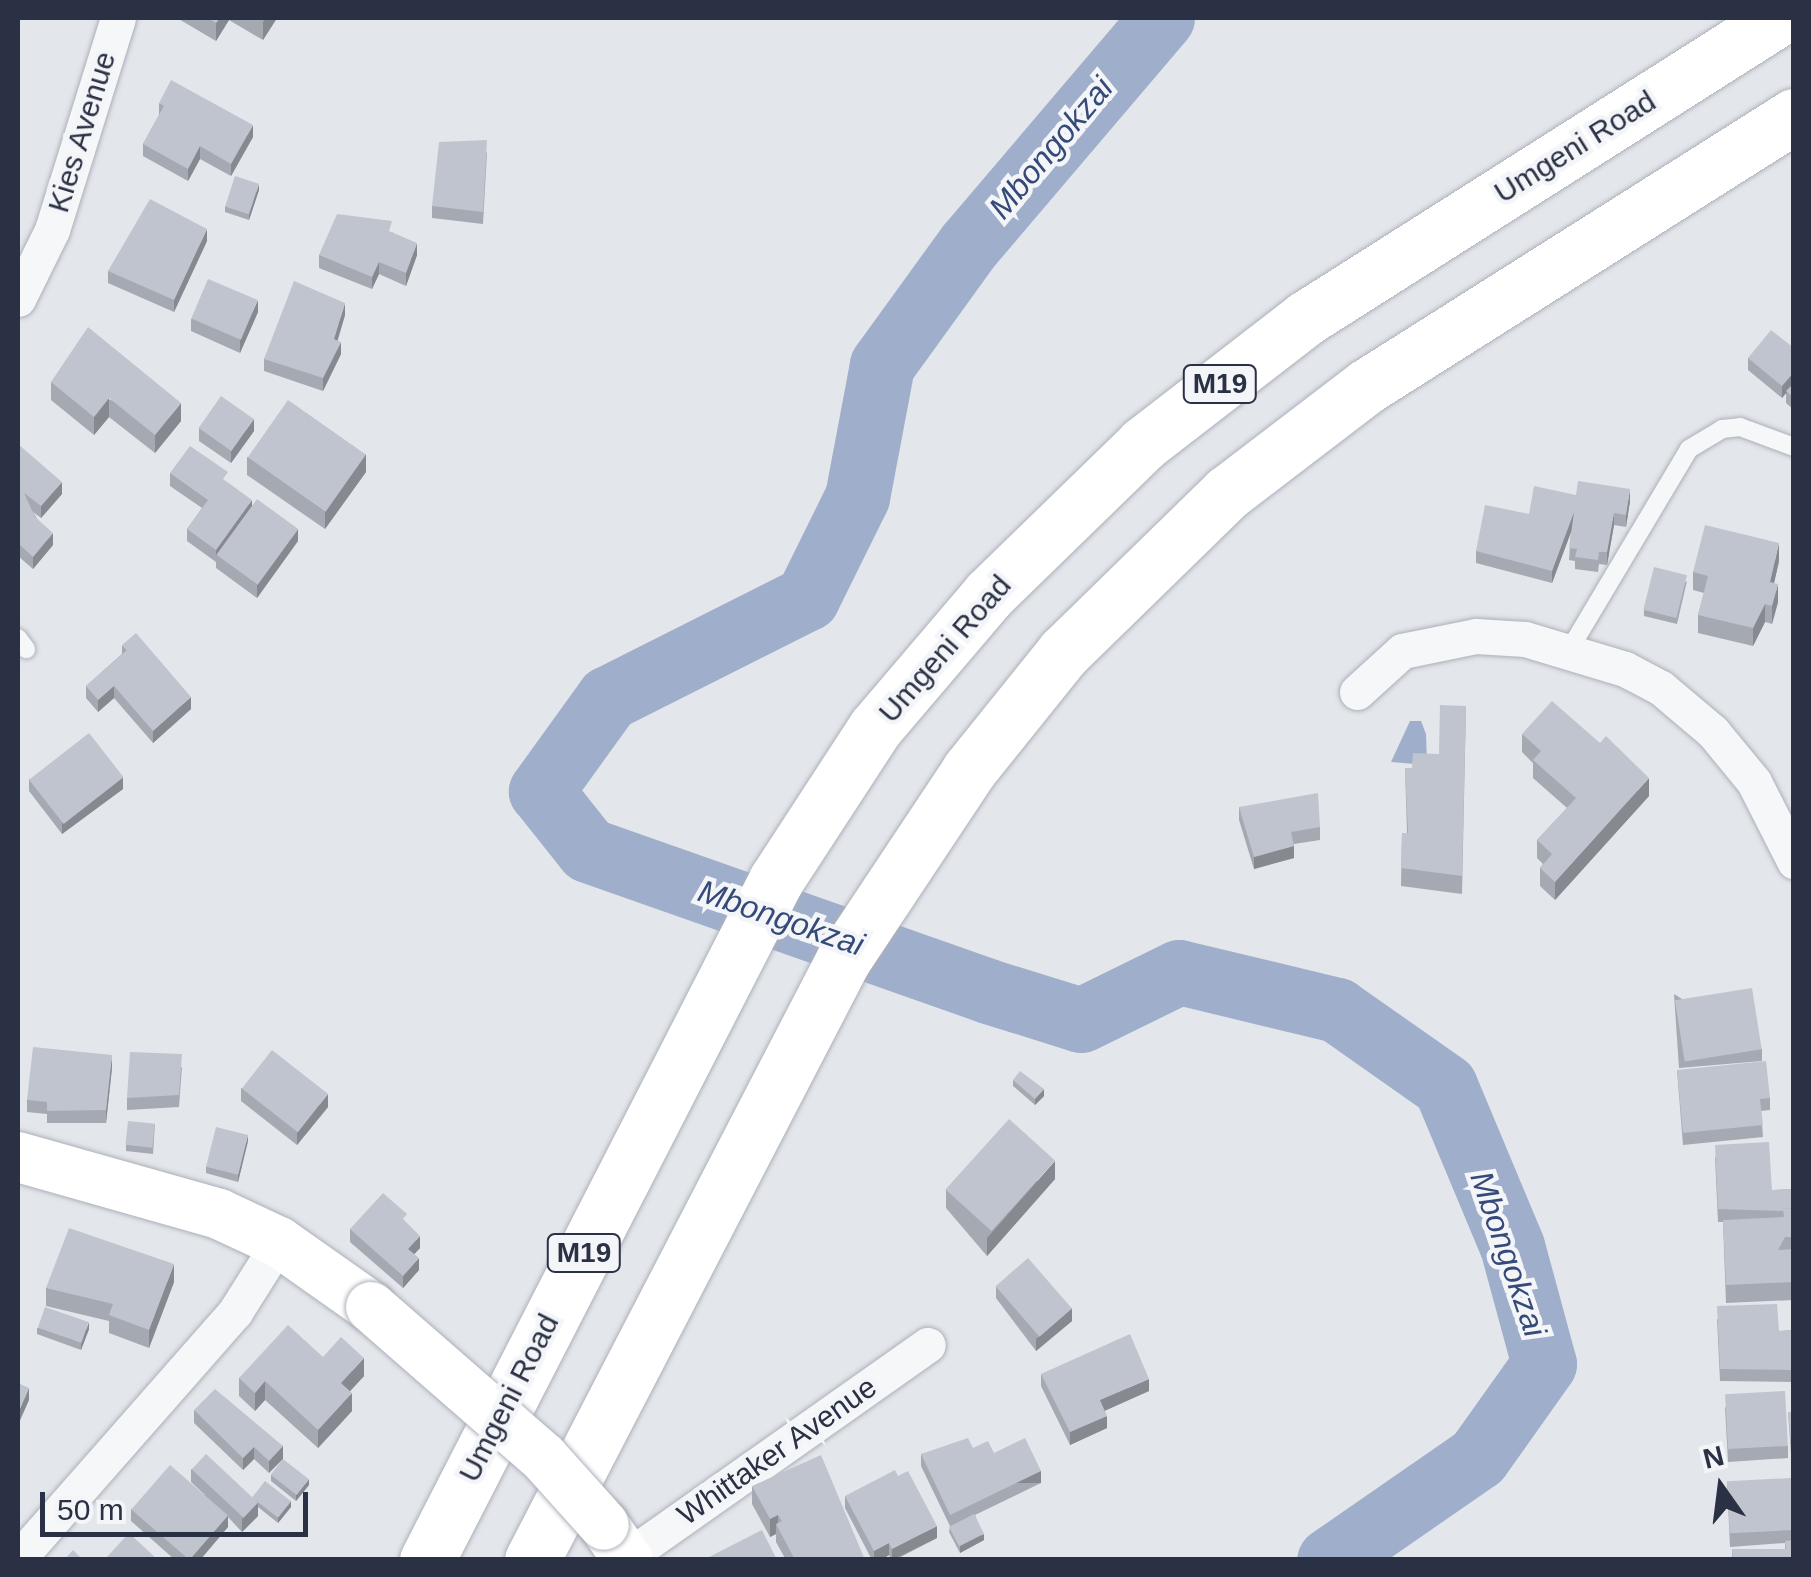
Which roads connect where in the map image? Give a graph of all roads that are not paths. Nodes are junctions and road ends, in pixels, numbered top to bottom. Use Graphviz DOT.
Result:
graph roads {
  1 [pos="118,18"];
  2 [pos="1779,18"];
  3 [pos="1794,116"];
  4 [pos="18,299"];
  5 [pos="1794,447"];
  6 [pos="1568,652"];
  7 [pos="1358,692"];
  8 [pos="1794,861"];
  9 [pos="18,1157"];
  10 [pos="279,1242"];
  11 [pos="928,1346"];
  12 [pos="619,1547"];
  13 [pos="18,1559"];
  14 [pos="427,1560"];
  15 [pos="532,1560"];
  1 -- 4 [label="street, Kies Avenue"];
  2 -- 14 [label="highway, Umgeni Road / M19"];
  3 -- 15 [label="highway"];
  5 -- 6 [label="lane"];
  6 -- 7 [label="street"];
  6 -- 8 [label="street"];
  9 -- 10 [label="street, Whittaker Avenue"];
  10 -- 12 [label="street, Whittaker Avenue, bridge"];
  10 -- 13 [label="street"];
  11 -- 12 [label="street, Whittaker Avenue"];
}
